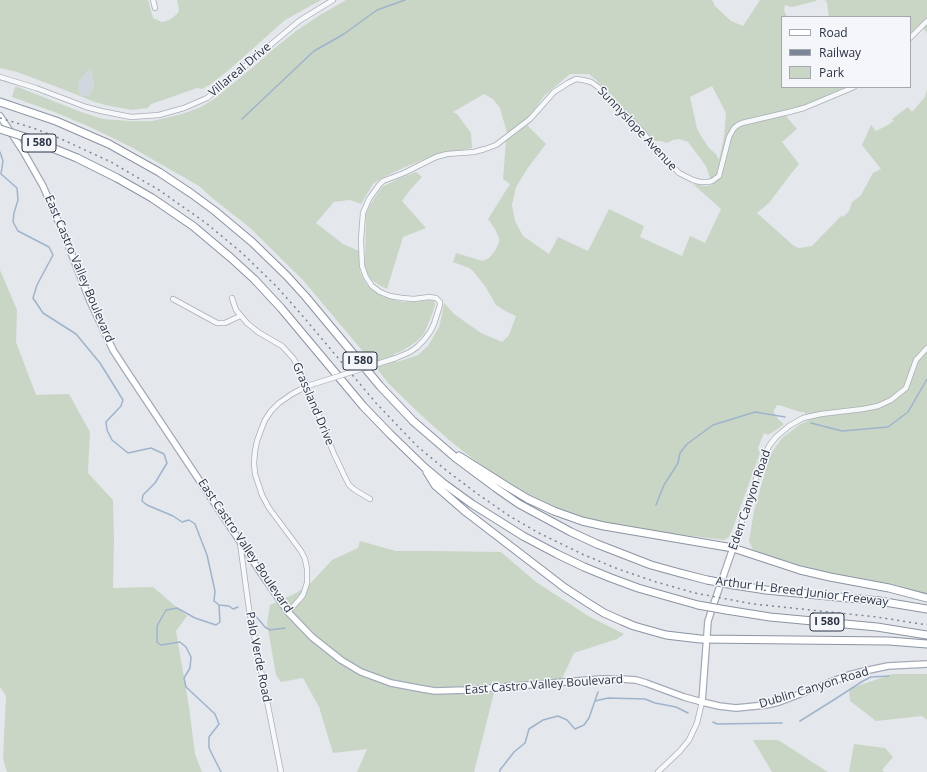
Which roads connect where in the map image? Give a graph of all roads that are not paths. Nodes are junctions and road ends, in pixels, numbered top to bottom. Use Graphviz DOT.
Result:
graph roads {
  1 [pos="153,0"];
  2 [pos="333,0"];
  3 [pos="155,8"];
  4 [pos="927,21"];
  5 [pos="911,37"];
  6 [pos="0,77"];
  7 [pos="852,88"];
  8 [pos="0,102"];
  9 [pos="0,116"];
  10 [pos="0,129"];
  11 [pos="232,298"];
  12 [pos="173,299"];
  13 [pos="240,316"];
  14 [pos="927,348"];
  15 [pos="307,386"];
  16 [pos="434,441"];
  17 [pos="424,467"];
  18 [pos="370,499"];
  19 [pos="240,541"];
  20 [pos="733,548"];
  21 [pos="927,598"];
  22 [pos="927,609"];
  23 [pos="288,612"];
  24 [pos="927,635"];
  25 [pos="707,640"];
  26 [pos="927,644"];
  27 [pos="927,664"];
  28 [pos="702,702"];
  29 [pos="281,772"];
  30 [pos="658,772"];
  1 -- 3 [label="street"];
  2 -- 6 [label="street, Villareal Drive"];
  4 -- 5 [label="street"];
  7 -- 15 [label="street, Sunnyslope Avenue, bridge"];
  8 -- 16 [label="highway, Arthur H. Breed Junior Freeway / I 580"];
  9 -- 19 [label="main road, East Castro Valley Boulevard"];
  10 -- 17 [label="highway, I 580, bridge"];
  11 -- 13 [label="street, Grassland Drive"];
  12 -- 13 [label="street"];
  13 -- 15 [label="street, Grassland Drive"];
  14 -- 20 [label="street, Eden Canyon Road"];
  15 -- 18 [label="street, Grassland Drive"];
  15 -- 23 [label="street, Sunnyslope Avenue"];
  16 -- 20 [label="highway"];
  16 -- 22 [label="highway, Arthur H. Breed Junior Freeway / I 580, bridge"];
  17 -- 24 [label="highway, I 580, bridge"];
  17 -- 25 [label="highway"];
  19 -- 23 [label="main road, East Castro Valley Boulevard"];
  19 -- 29 [label="street, Palo Verde Road"];
  20 -- 21 [label="highway"];
  20 -- 25 [label="main road, Eden Canyon Road"];
  23 -- 28 [label="main road, East Castro Valley Boulevard"];
  25 -- 26 [label="highway"];
  25 -- 28 [label="main road, Eden Canyon Road"];
  27 -- 28 [label="main road, Dublin Canyon Road"];
  28 -- 30 [label="street"];
}
